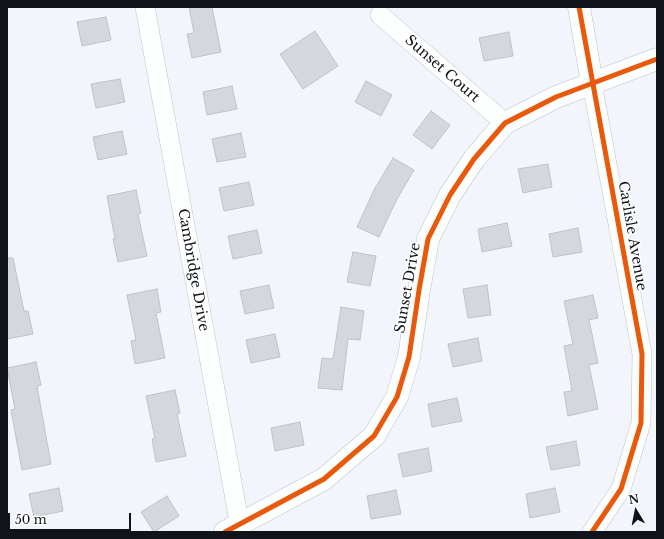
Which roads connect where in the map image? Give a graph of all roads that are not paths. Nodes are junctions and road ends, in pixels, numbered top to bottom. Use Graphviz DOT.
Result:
graph roads {
  1 [pos="145,7"];
  2 [pos="579,7"];
  3 [pos="380,15"];
  4 [pos="657,59"];
  5 [pos="592,83"];
  6 [pos="505,123"];
  7 [pos="235,529"];
  8 [pos="592,532"];
  1 -- 7 [label="street, Cambridge Drive"];
  2 -- 5 [label="street, Carlisle Avenue"];
  3 -- 6 [label="street, Sunset Court"];
  4 -- 5 [label="street, Sunset Drive"];
  5 -- 6 [label="street, Sunset Drive"];
  5 -- 8 [label="street, Carlisle Avenue"];
  6 -- 7 [label="street, Sunset Drive"];
}
